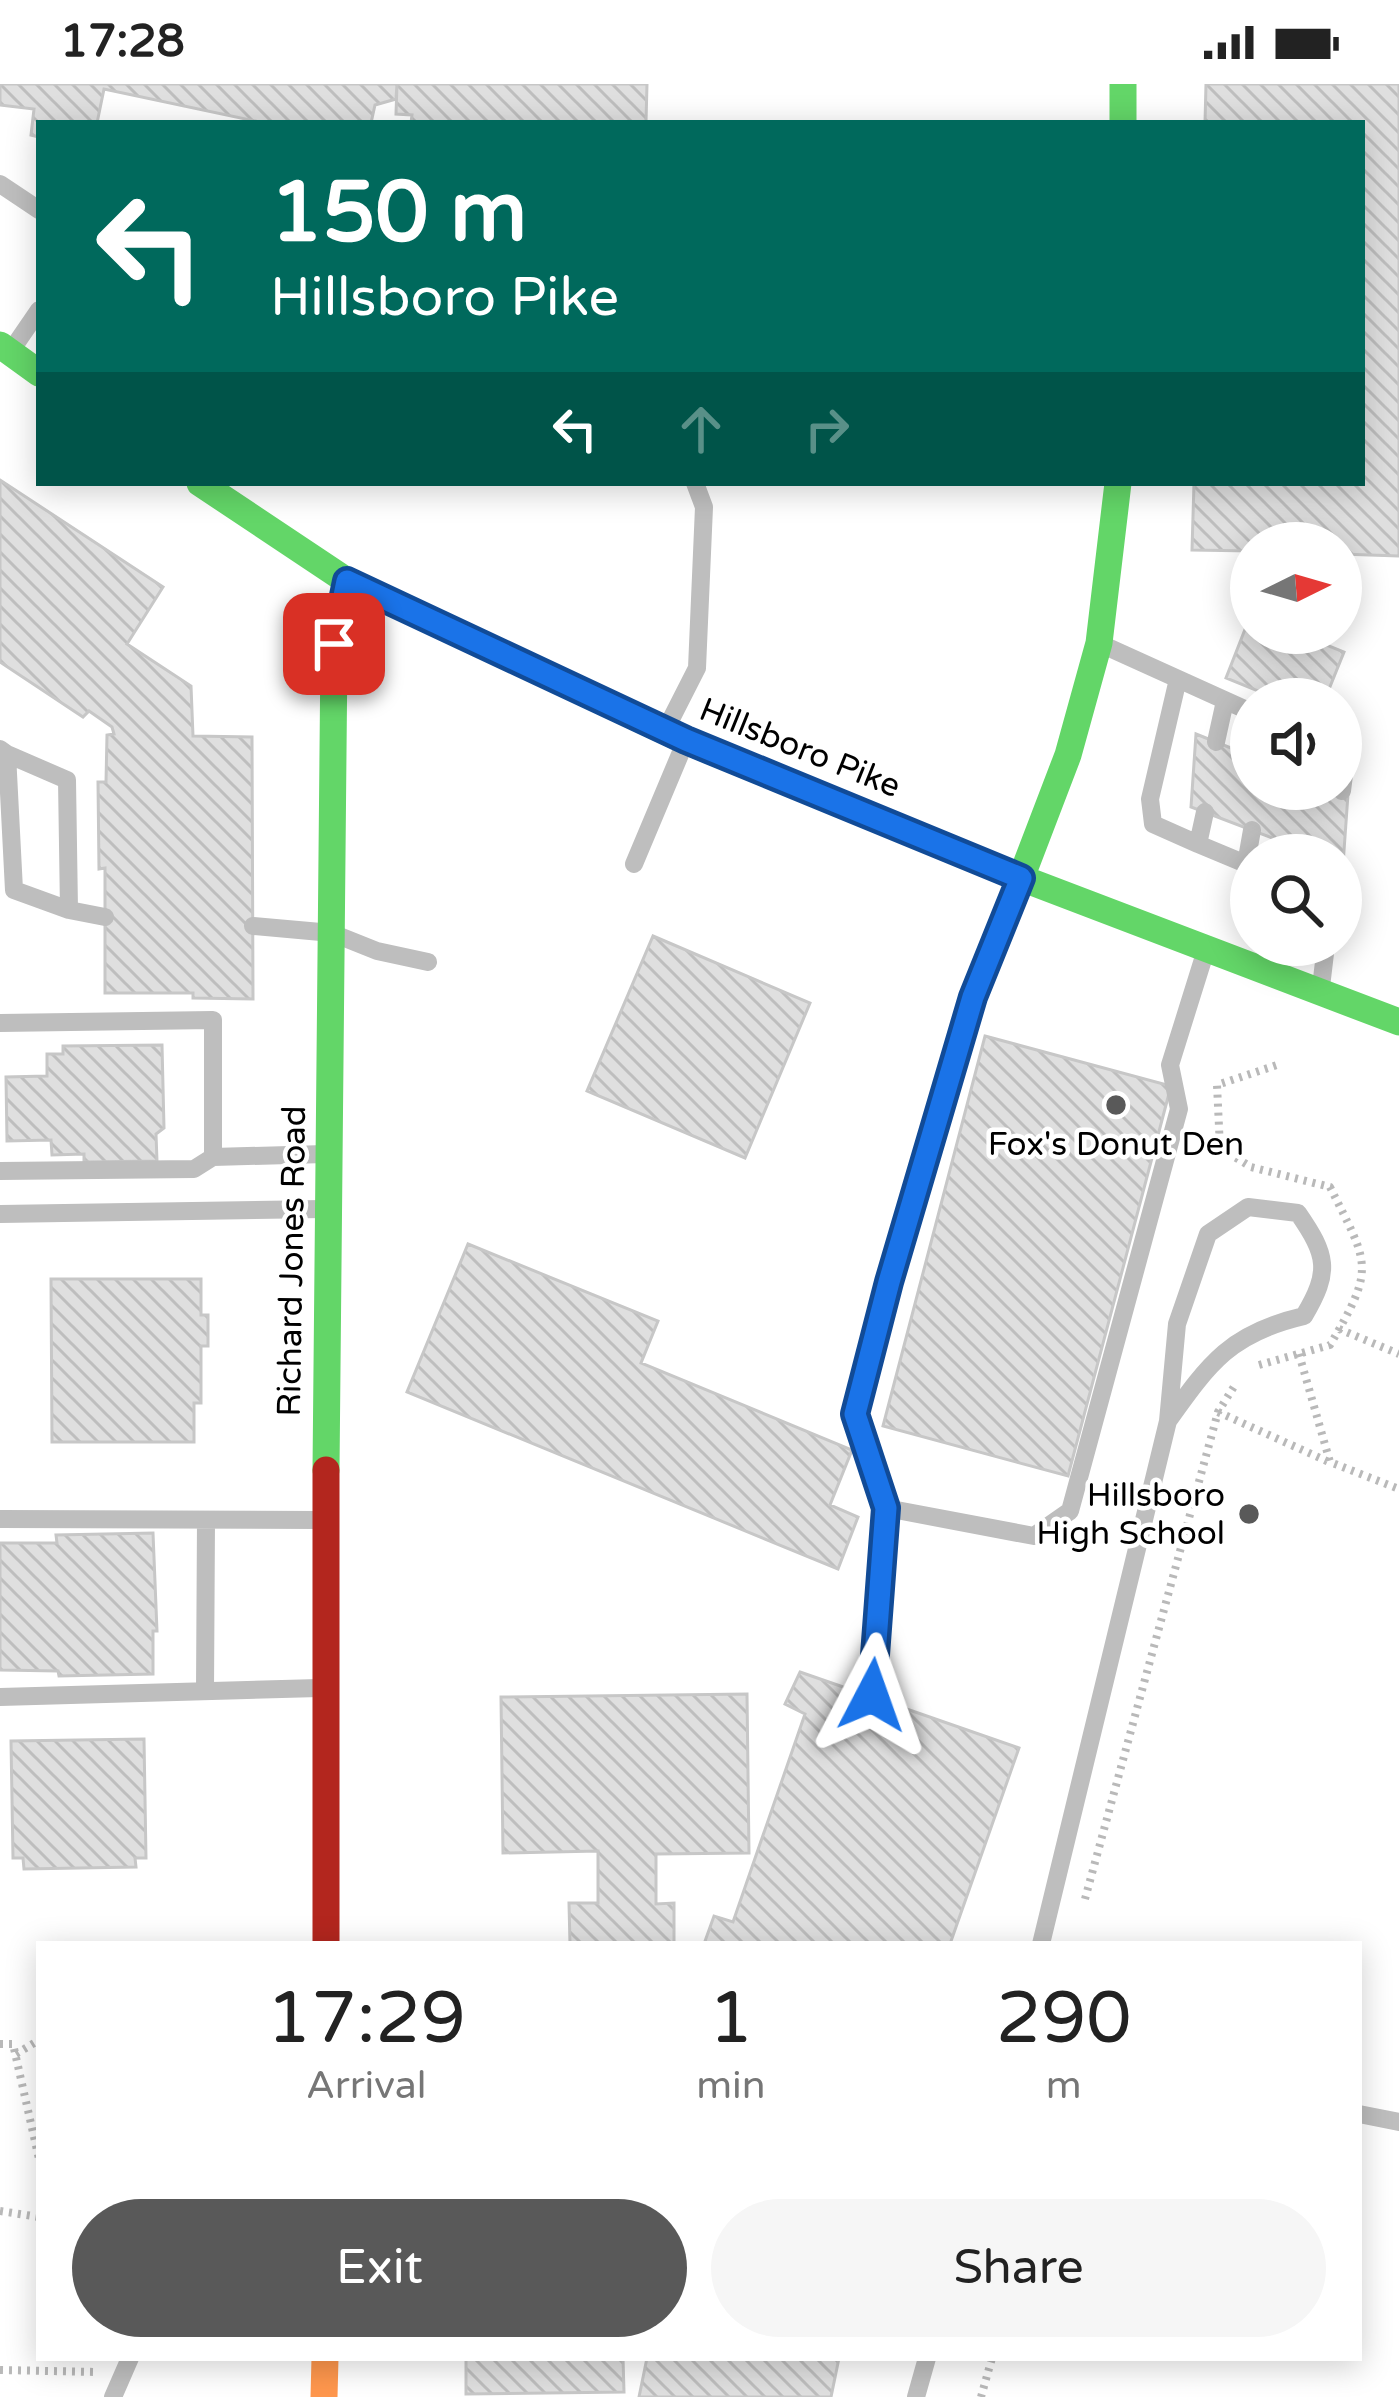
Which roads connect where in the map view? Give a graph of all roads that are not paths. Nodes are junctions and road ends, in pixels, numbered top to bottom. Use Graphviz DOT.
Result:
graph roads {
  1 [pos="1123,84"];
  2 [pos="1123,120"];
  3 [pos="0,184"];
  4 [pos="36,208"];
  5 [pos="36,313"];
  6 [pos="5,349"];
  7 [pos="36,371"];
  8 [pos="204,486"];
  9 [pos="696,486"];
  10 [pos="1118,486"];
  11 [pos="347,581"];
  12 [pos="1099,643"];
  13 [pos="1178,679"];
  14 [pos="1225,700"];
  15 [pos="1230,702"];
  16 [pos="675,736"];
  17 [pos="1216,742"];
  18 [pos="4,752"];
  19 [pos="1204,812"];
  20 [pos="1252,830"];
  21 [pos="1252,834"];
  22 [pos="1198,844"];
  23 [pos="1230,857"];
  24 [pos="634,864"];
  25 [pos="1021,878"];
  26 [pos="68,910"];
  27 [pos="105,917"];
  28 [pos="253,926"];
  29 [pos="332,933"];
  30 [pos="1207,949"];
  31 [pos="428,962"];
  32 [pos="1323,966"];
  33 [pos="1320,992"];
  34 [pos="1399,1022"];
  35 [pos="0,1023"];
  36 [pos="330,1154"];
  37 [pos="213,1157"];
  38 [pos="0,1171"];
  39 [pos="327,1209"];
  40 [pos="0,1214"];
  41 [pos="1168,1421"];
  42 [pos="886,1508"];
  43 [pos="0,1520"];
  44 [pos="206,1520"];
  45 [pos="326,1520"];
  46 [pos="324,1688"];
  47 [pos="205,1691"];
  48 [pos="872,1695"];
  49 [pos="0,1697"];
  50 [pos="326,1941"];
  51 [pos="1042,1941"];
  52 [pos="1362,2115"];
  53 [pos="1399,2122"];
  54 [pos="325,2361"];
  55 [pos="926,2361"];
  56 [pos="126,2365"];
  57 [pos="113,2397"];
  58 [pos="325,2397"];
  59 [pos="916,2397"];
  1 -- 2 [label="main road"];
  3 -- 4 [label="lane"];
  5 -- 6 [label="lane"];
  6 -- 7 [label="main road"];
  8 -- 11 [label="main road, Hillsboro Pike"];
  9 -- 16 [label="lane"];
  10 -- 12 [label="main road"];
  11 -- 16 [label="main road, Hillsboro Pike"];
  11 -- 29 [label="main road, Richard Jones Road"];
  12 -- 13 [label="lane"];
  12 -- 25 [label="main road"];
  13 -- 14 [label="lane"];
  13 -- 22 [label="lane"];
  14 -- 15 [label="lane"];
  14 -- 17 [label="lane"];
  16 -- 24 [label="lane"];
  16 -- 25 [label="main road, Hillsboro Pike"];
  18 -- 26 [label="lane"];
  18 -- 26 [label="lane"];
  19 -- 22 [label="lane"];
  20 -- 21 [label="lane"];
  22 -- 23 [label="lane"];
  25 -- 30 [label="main road, Hillsboro Pike"];
  25 -- 42 [label="lane"];
  26 -- 27 [label="lane"];
  28 -- 29 [label="lane"];
  29 -- 31 [label="lane"];
  29 -- 36 [label="main road, Richard Jones Road"];
  30 -- 33 [label="main road, Hillsboro Pike"];
  30 -- 42 [label="lane"];
  32 -- 33 [label="lane"];
  33 -- 34 [label="main road, Hillsboro Pike"];
  35 -- 37 [label="lane"];
  36 -- 37 [label="lane"];
  36 -- 39 [label="main road, Richard Jones Road"];
  37 -- 38 [label="lane"];
  39 -- 40 [label="lane"];
  39 -- 45 [label="main road, Richard Jones Road"];
  41 -- 41 [label="lane"];
  41 -- 51 [label="lane"];
  42 -- 48 [label="lane"];
  43 -- 44 [label="lane"];
  44 -- 45 [label="lane"];
  44 -- 47 [label="lane"];
  45 -- 46 [label="main road, Richard Jones Road"];
  46 -- 47 [label="lane"];
  46 -- 50 [label="main road, Richard Jones Road"];
  47 -- 49 [label="lane"];
  52 -- 53 [label="lane"];
  54 -- 58 [label="main road"];
  55 -- 59 [label="lane"];
  56 -- 57 [label="lane"];
}
